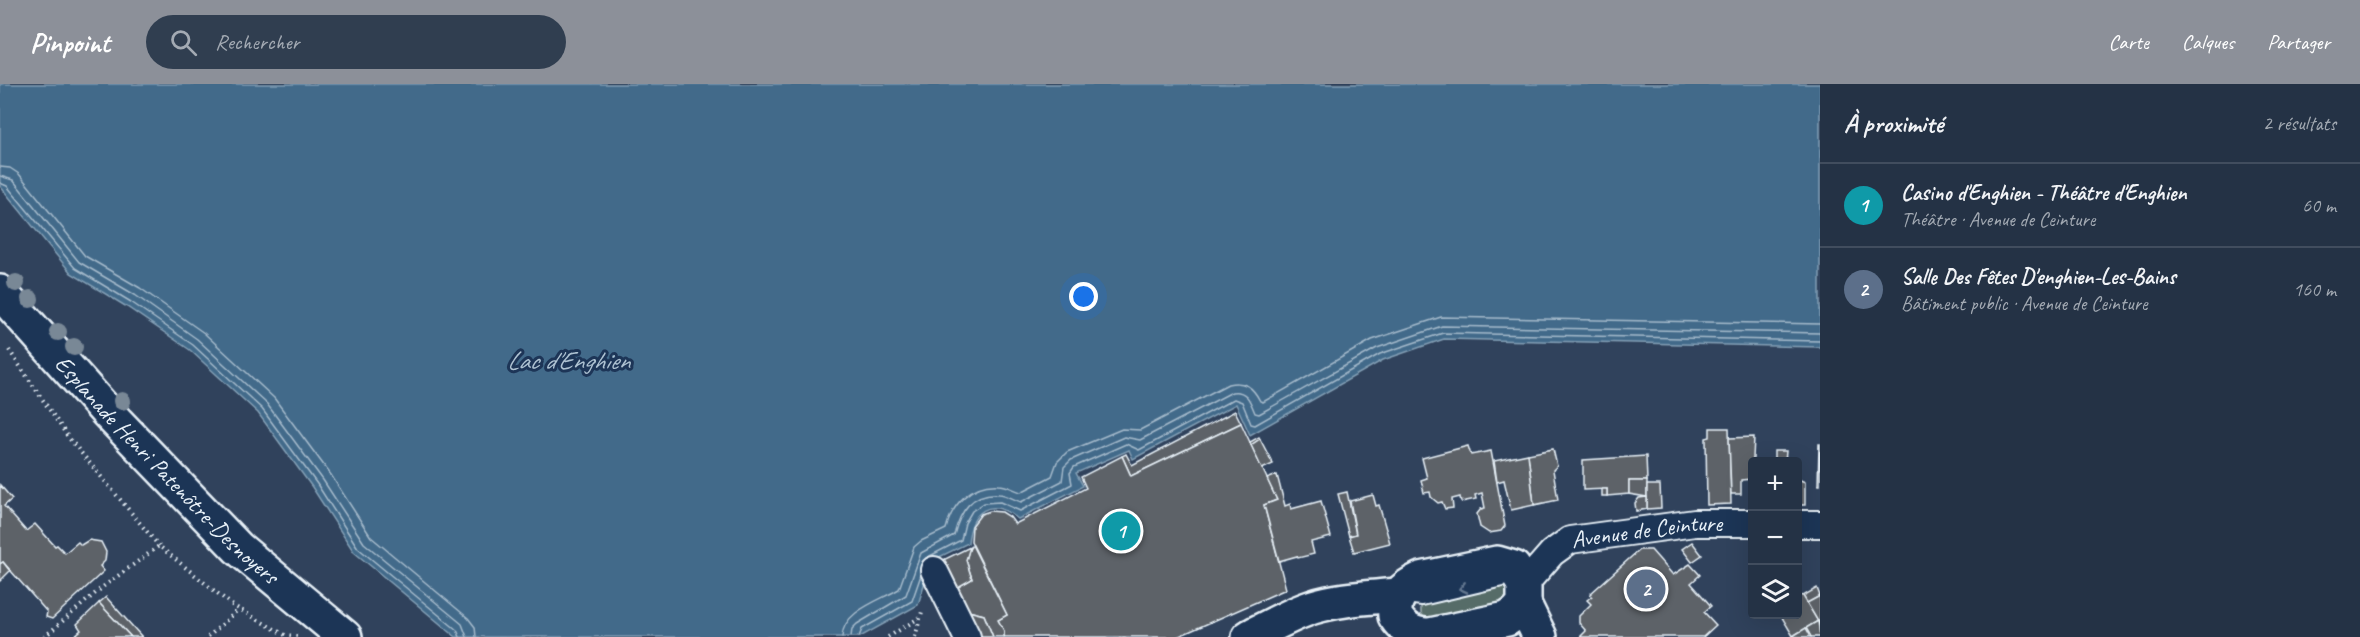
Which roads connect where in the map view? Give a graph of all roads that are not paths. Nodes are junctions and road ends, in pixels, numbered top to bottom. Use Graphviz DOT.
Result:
graph roads {
  1 [pos="0,292"];
  2 [pos="1748,523"];
  3 [pos="1802,524"];
  4 [pos="1820,524"];
  5 [pos="934,570"];
  6 [pos="1523,588"];
  7 [pos="1400,610"];
  8 [pos="345,637"];
  9 [pos="967,637"];
  10 [pos="1249,637"];
  11 [pos="1286,637"];
  12 [pos="1540,637"];
  1 -- 8 [label="main road, Esplanade Henri Patenôtre-Desnoyers"];
  2 -- 6 [label="street, Avenue de Ceinture"];
  3 -- 4 [label="street"];
  5 -- 9 [label="street"];
  6 -- 7 [label="main road, Avenue de Ceinture"];
  6 -- 7 [label="main road, Avenue de Ceinture"];
  6 -- 12 [label="main road"];
  7 -- 10 [label="main road, Avenue de Ceinture"];
  7 -- 11 [label="main road, Avenue de Ceinture"];
}
